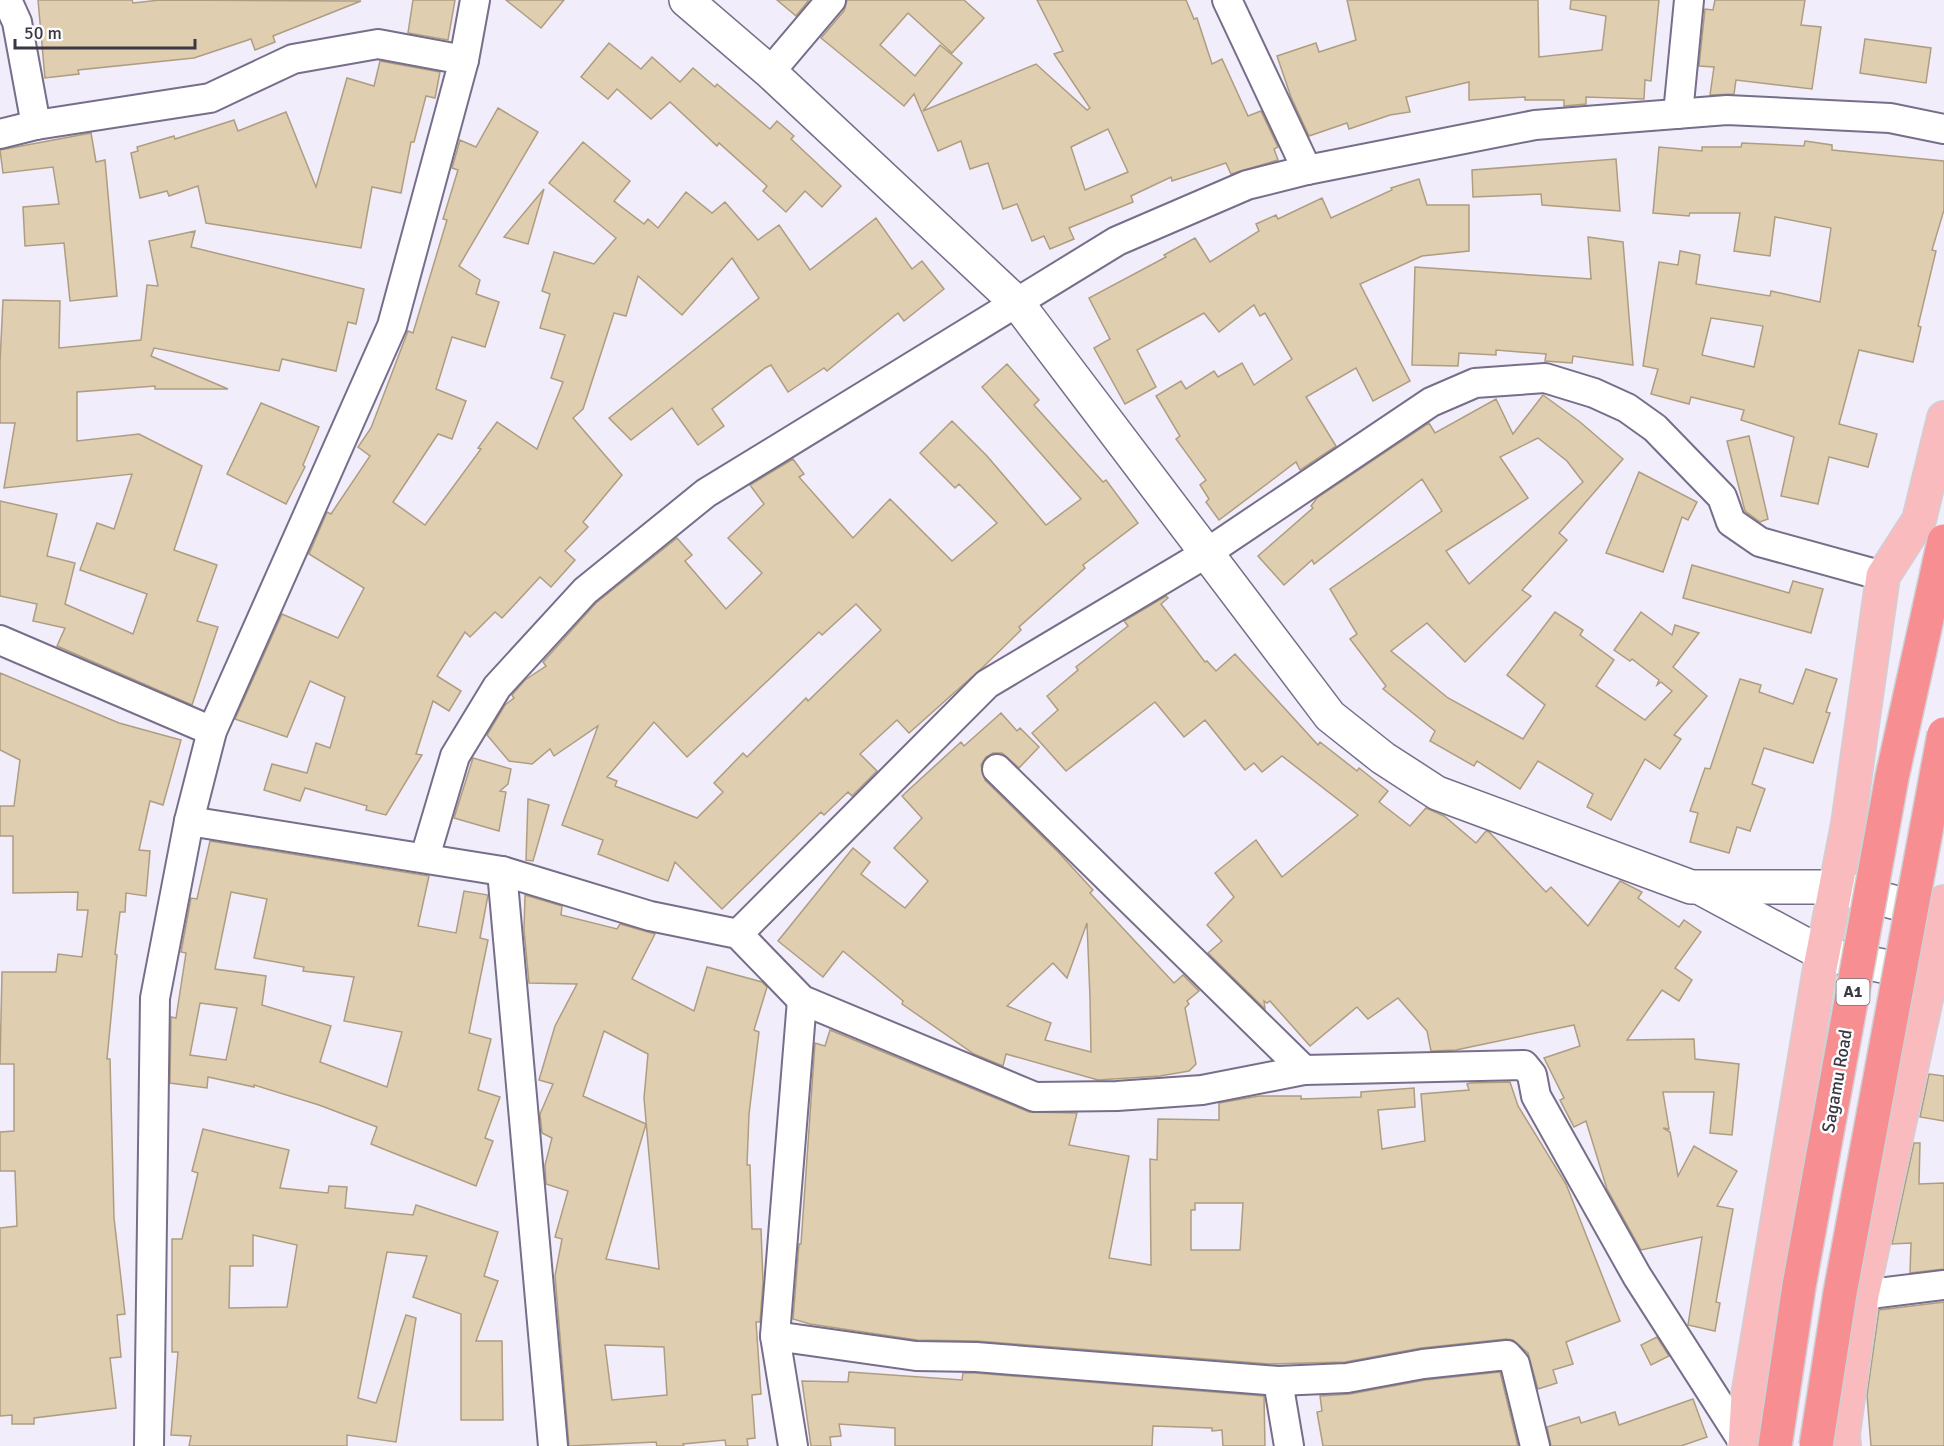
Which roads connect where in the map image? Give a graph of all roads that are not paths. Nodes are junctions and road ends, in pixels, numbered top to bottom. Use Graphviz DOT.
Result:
graph roads {
  1 [pos="7,0"];
  2 [pos="475,0"];
  3 [pos="686,0"];
  4 [pos="831,0"];
  5 [pos="1227,0"];
  6 [pos="1689,0"];
  7 [pos="464,60"];
  8 [pos="770,72"];
  9 [pos="1678,114"];
  10 [pos="36,125"];
  11 [pos="1944,129"];
  12 [pos="0,134"];
  13 [pos="1307,170"];
  14 [pos="1018,303"];
  15 [pos="1944,418"];
  16 [pos="1944,541"];
  17 [pos="1205,554"];
  18 [pos="1883,576"];
  19 [pos="0,640"];
  20 [pos="212,731"];
  21 [pos="1944,734"];
  22 [pos="997,769"];
  23 [pos="189,820"];
  24 [pos="425,857"];
  25 [pos="502,871"];
  26 [pos="1836,887"];
  27 [pos="1702,889"];
  28 [pos="1943,911"];
  29 [pos="738,934"];
  30 [pos="1823,954"];
  31 [pos="1937,973"];
  32 [pos="801,1000"];
  33 [pos="1304,1070"];
  34 [pos="1944,1285"];
  35 [pos="1862,1295"];
  36 [pos="775,1336"];
  37 [pos="1278,1381"];
  38 [pos="1755,1445"];
  39 [pos="148,1446"];
  40 [pos="553,1446"];
  41 [pos="793,1446"];
  42 [pos="1289,1446"];
  43 [pos="1535,1446"];
  44 [pos="1816,1446"];
  45 [pos="1844,1446"];
  1 -- 10 [label="street"];
  2 -- 7 [label="street"];
  3 -- 8 [label="main road"];
  4 -- 8 [label="street"];
  5 -- 13 [label="street"];
  6 -- 9 [label="street"];
  7 -- 10 [label="street"];
  7 -- 20 [label="street"];
  8 -- 14 [label="main road"];
  9 -- 11 [label="street"];
  9 -- 13 [label="street"];
  10 -- 12 [label="street"];
  13 -- 14 [label="street"];
  14 -- 17 [label="main road"];
  14 -- 24 [label="street"];
  15 -- 18 [label="main road"];
  16 -- 38 [label="highway, Sagamu Road / A1, bridge"];
  17 -- 18 [label="street"];
  17 -- 27 [label="main road"];
  17 -- 29 [label="street"];
  18 -- 26 [label="main road"];
  19 -- 20 [label="street"];
  20 -- 23 [label="street"];
  21 -- 44 [label="highway, A1, bridge"];
  22 -- 33 [label="street"];
  23 -- 24 [label="street"];
  23 -- 39 [label="street"];
  24 -- 25 [label="street"];
  25 -- 29 [label="street"];
  25 -- 40 [label="street"];
  26 -- 27 [label="main road"];
  26 -- 28 [label="main road"];
  26 -- 30 [label="main road"];
  27 -- 30 [label="main road"];
  28 -- 31 [label="main road"];
  29 -- 32 [label="street"];
  30 -- 31 [label="main road"];
  30 -- 38 [label="main road"];
  31 -- 35 [label="main road"];
  32 -- 33 [label="street"];
  32 -- 36 [label="street"];
  33 -- 38 [label="street"];
  34 -- 35 [label="street"];
  35 -- 45 [label="main road"];
  36 -- 37 [label="street"];
  36 -- 41 [label="street"];
  37 -- 42 [label="street"];
  37 -- 43 [label="street"];
}
